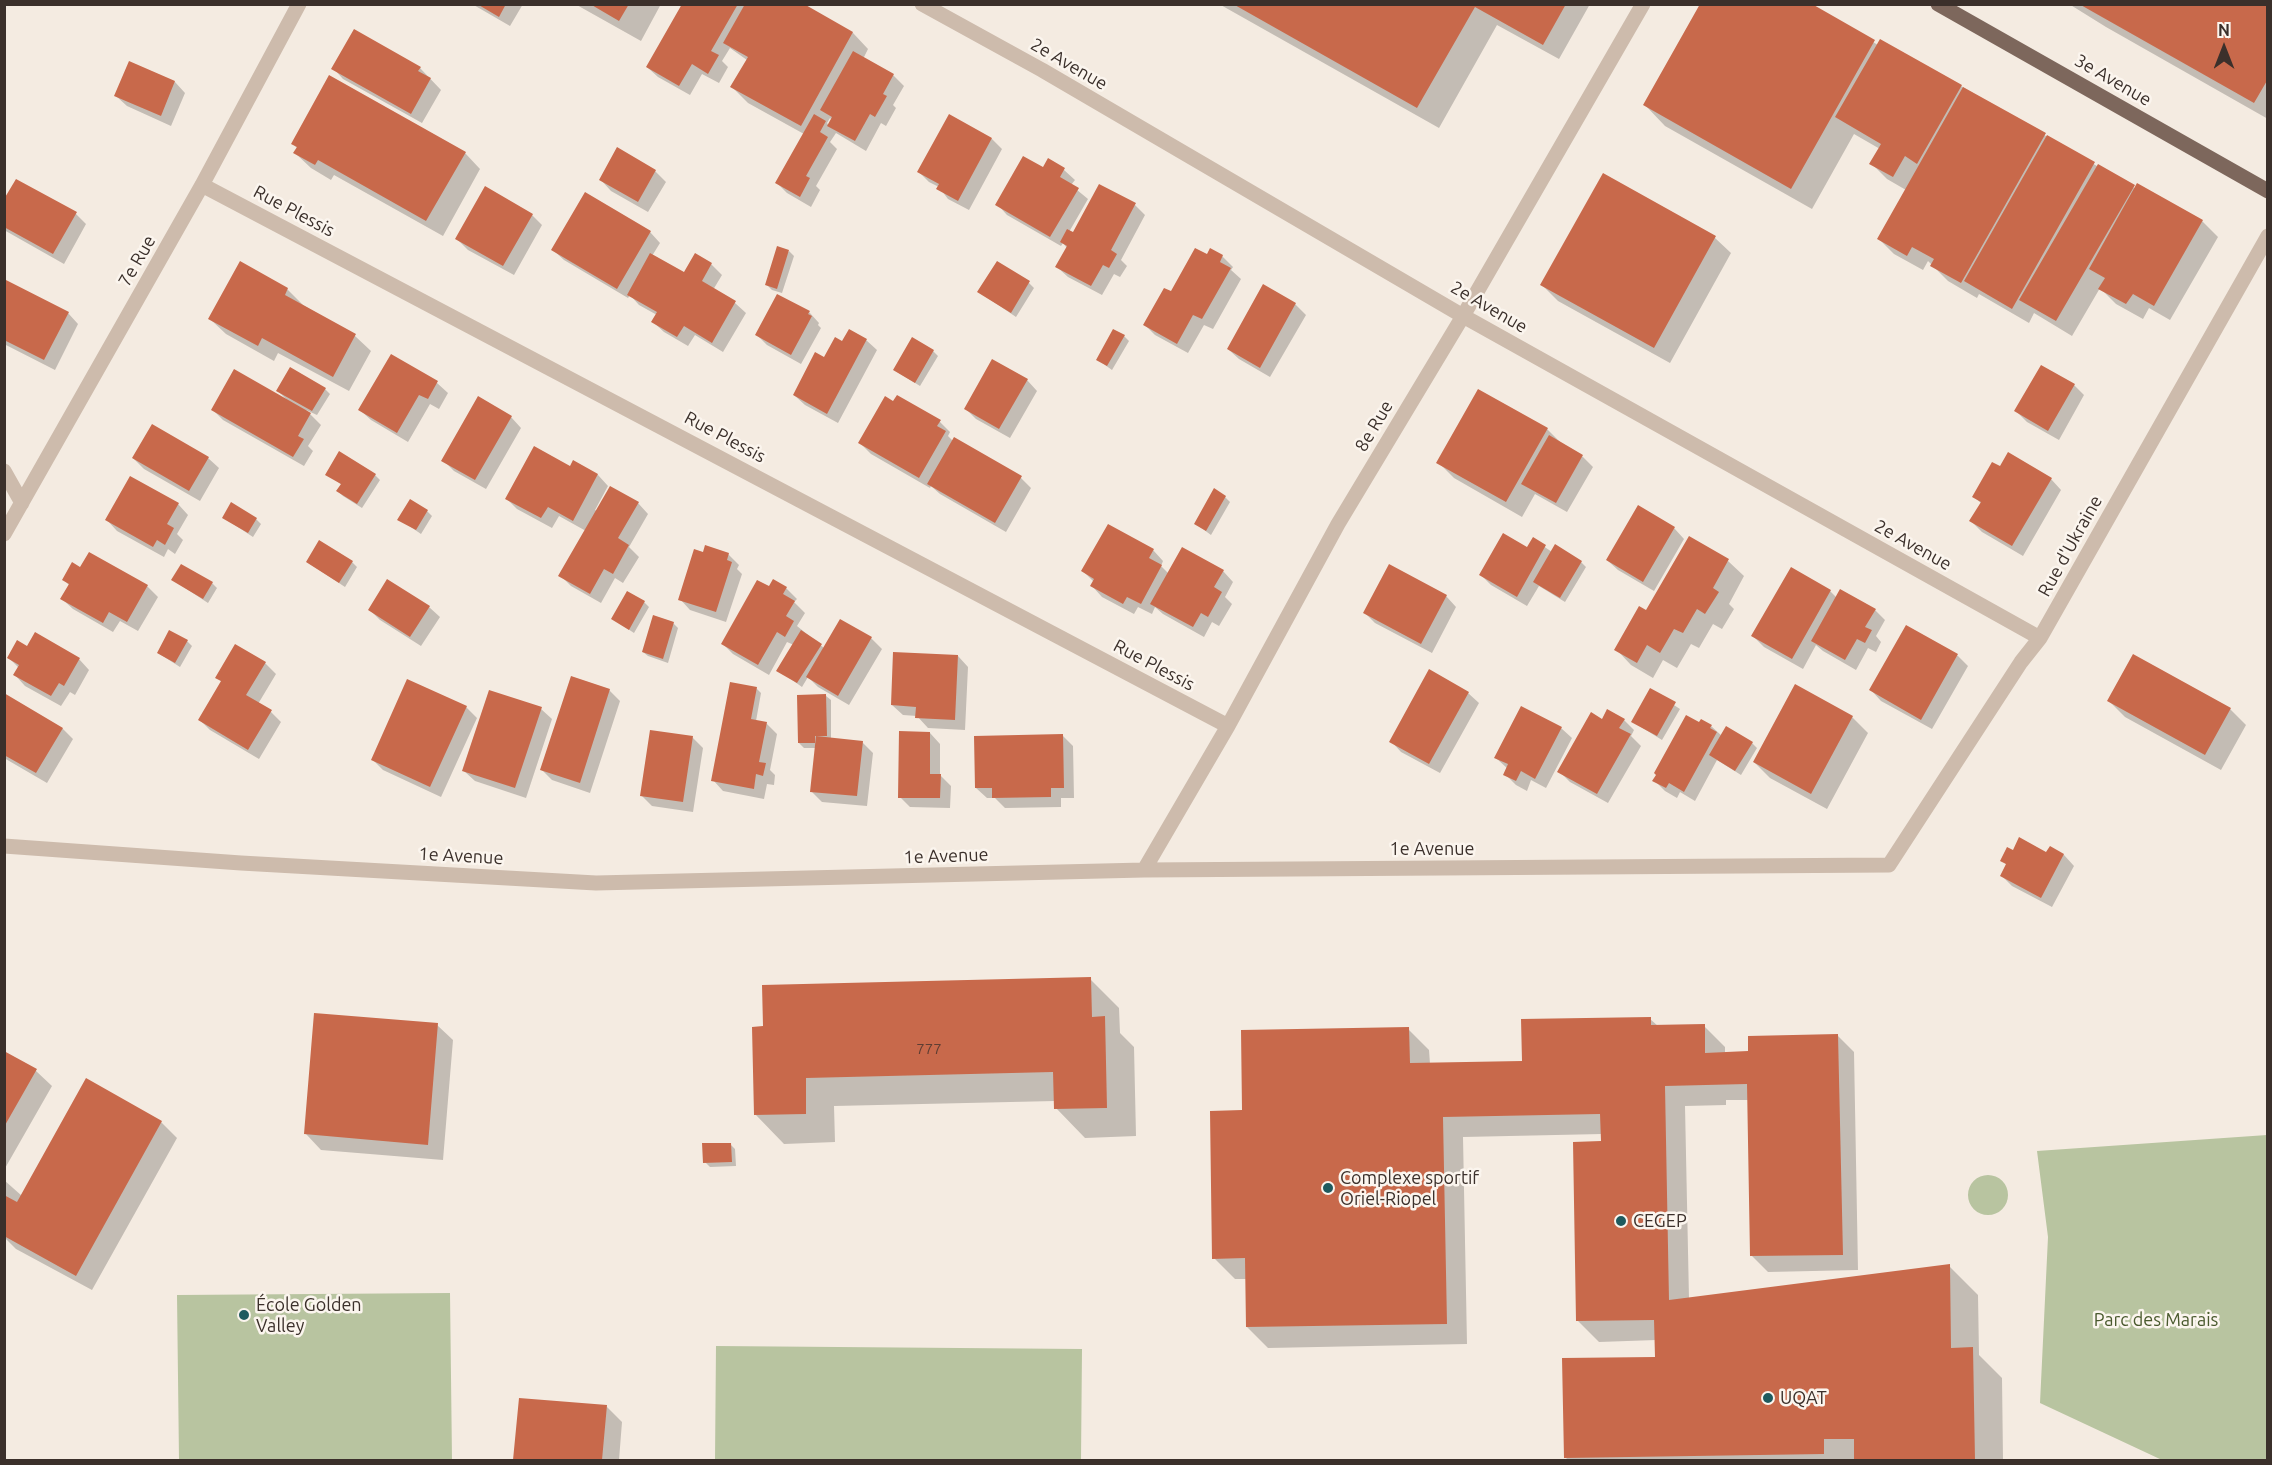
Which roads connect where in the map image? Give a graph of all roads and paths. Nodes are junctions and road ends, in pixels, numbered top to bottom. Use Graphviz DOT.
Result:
graph roads {
  1 [pos="298,4"];
  2 [pos="922,4"];
  3 [pos="1643,4"];
  4 [pos="1938,4"];
  5 [pos="202,185"];
  6 [pos="2268,191"];
  7 [pos="2268,236"];
  8 [pos="1463,316"];
  9 [pos="4,471"];
  10 [pos="22,503"];
  11 [pos="4,534"];
  12 [pos="2040,638"];
  13 [pos="1228,726"];
  14 [pos="4,846"];
  15 [pos="1889,865"];
  16 [pos="1144,870"];
  1 -- 5 [label="street, 7e Rue"];
  2 -- 8 [label="street, 2e Avenue"];
  3 -- 8 [label="street, 8e Rue"];
  4 -- 6 [label="main road, 3e Avenue"];
  5 -- 10 [label="street, 7e Rue"];
  5 -- 13 [label="street, Rue Plessis"];
  7 -- 12 [label="street, Rue d'Ukraine"];
  8 -- 12 [label="street, 2e Avenue"];
  8 -- 13 [label="street, 8e Rue"];
  9 -- 10 [label="street"];
  10 -- 11 [label="street, 7e Rue"];
  12 -- 15 [label="street, Rue d'Ukraine"];
  13 -- 16 [label="street, 8e Rue"];
  14 -- 16 [label="street, 1e Avenue"];
  15 -- 16 [label="street, 1e Avenue"];
}
